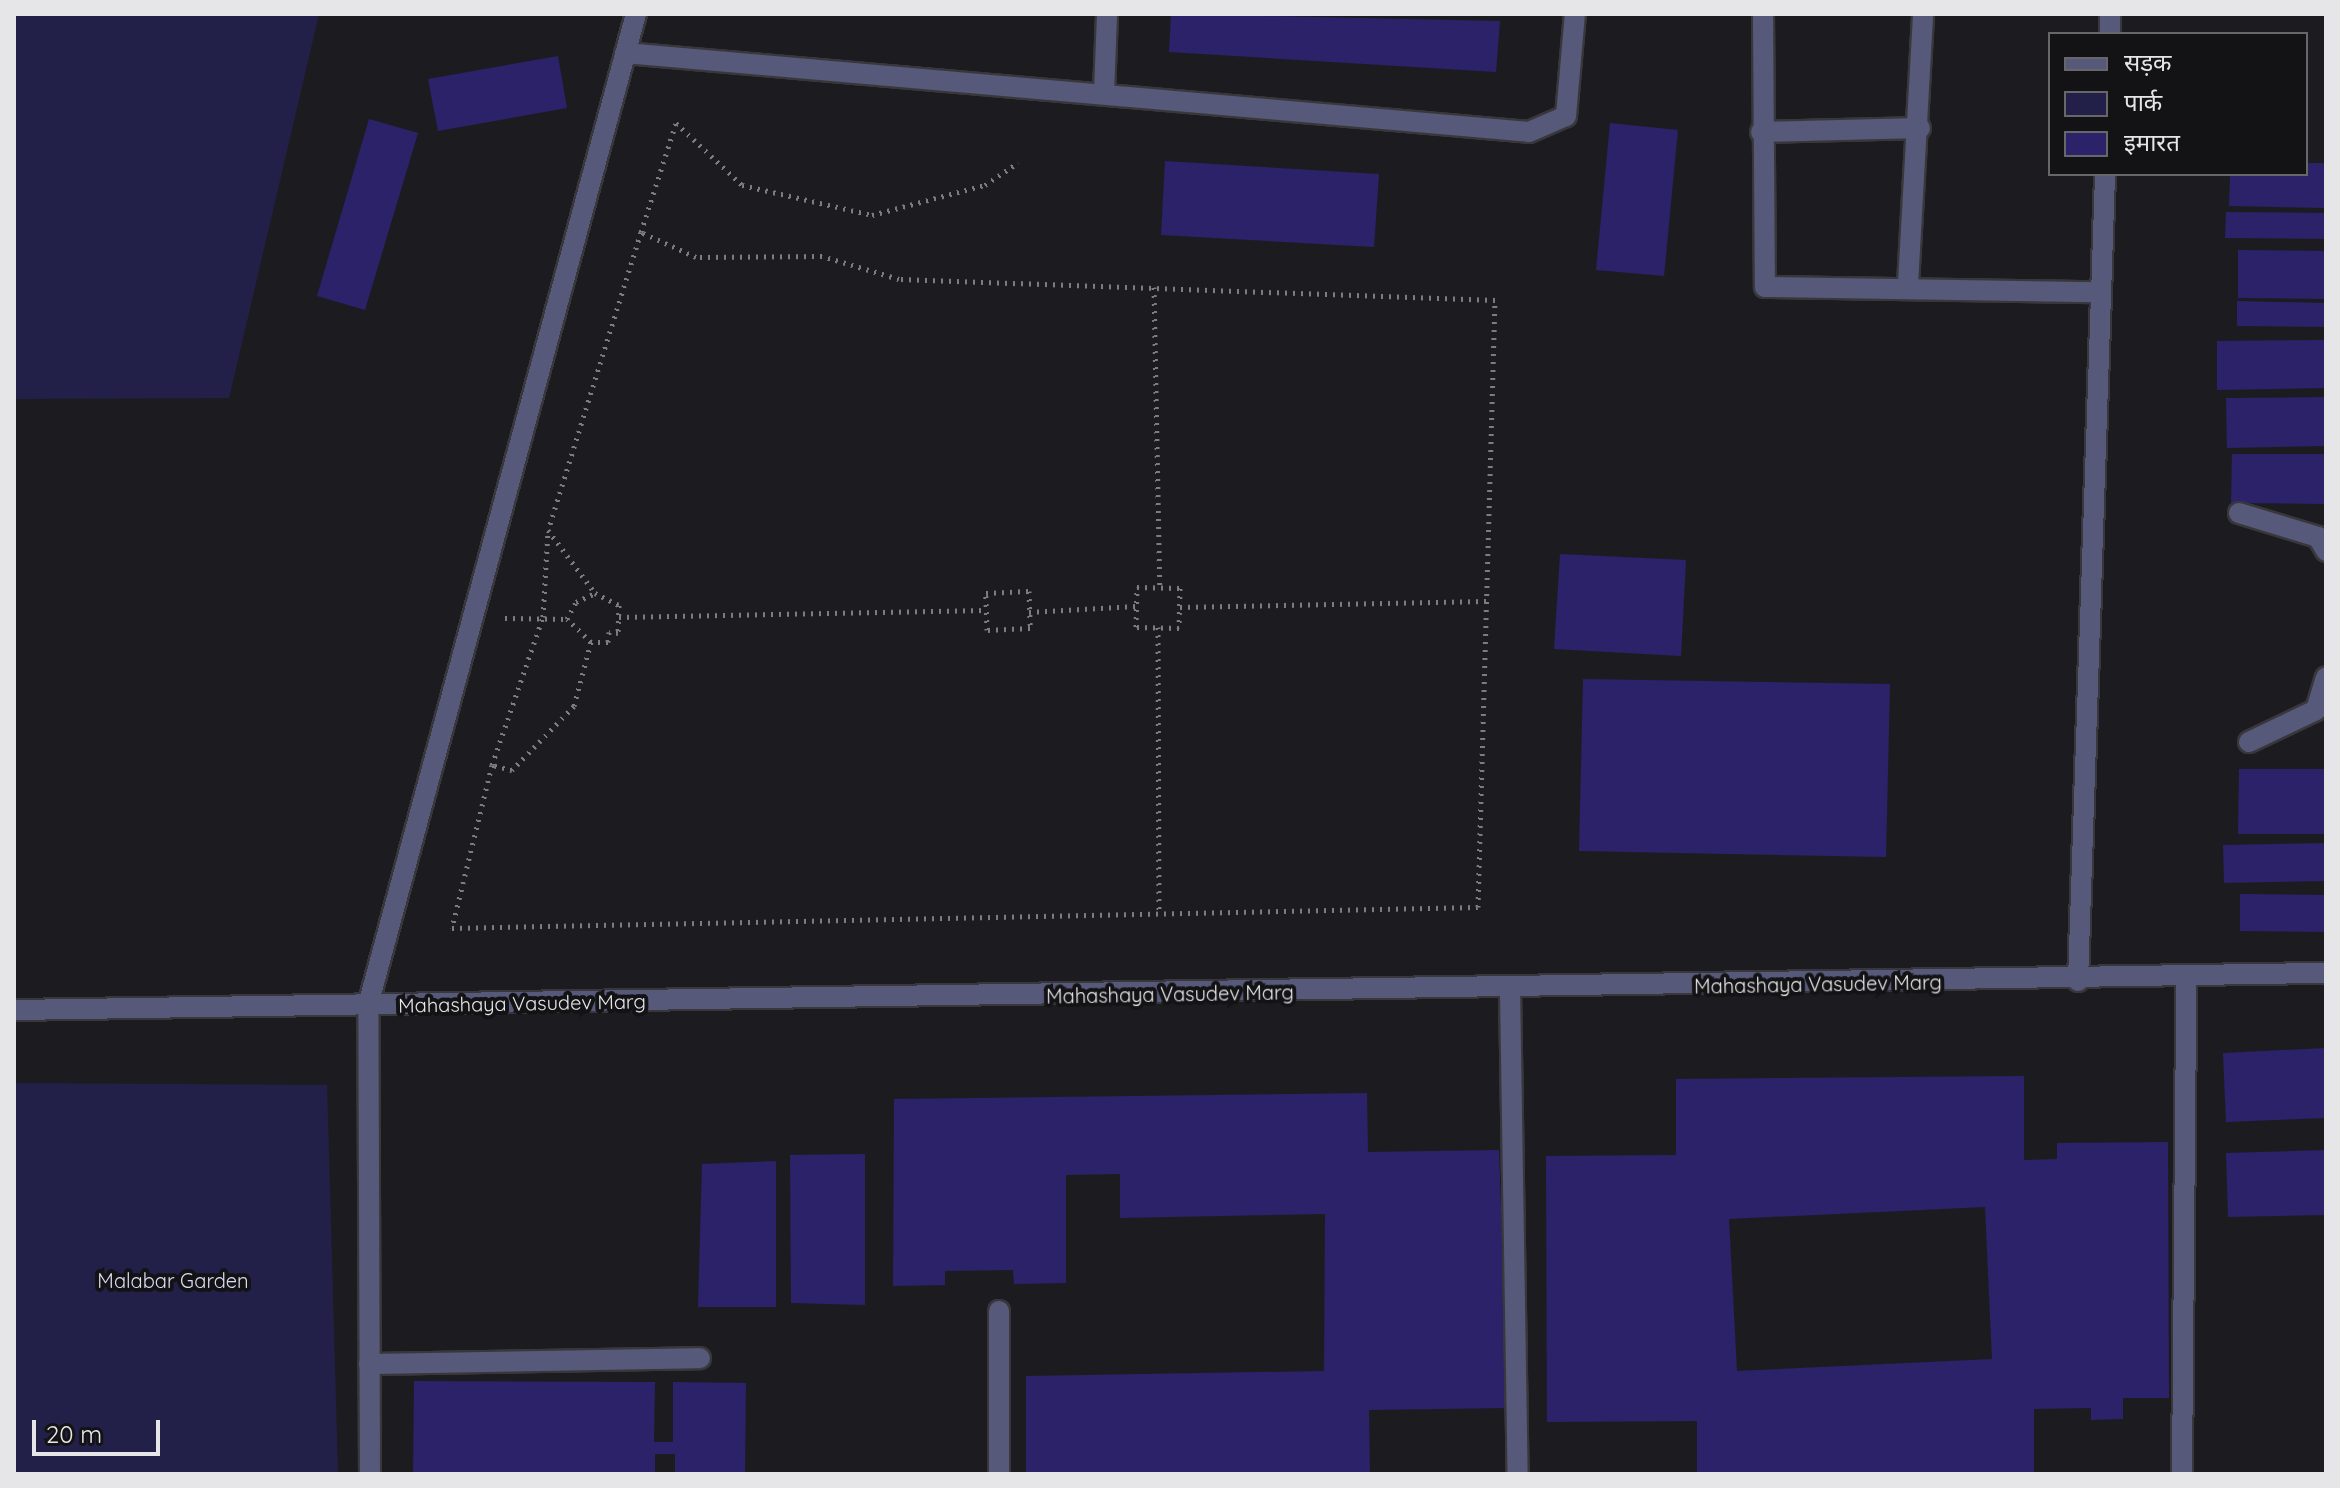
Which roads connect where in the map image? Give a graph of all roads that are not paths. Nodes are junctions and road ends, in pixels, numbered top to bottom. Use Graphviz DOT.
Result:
graph roads {
  1 [pos="636,14"];
  2 [pos="1107,14"];
  3 [pos="1575,14"];
  4 [pos="1763,14"];
  5 [pos="1923,14"];
  6 [pos="625,53"];
  7 [pos="1104,93"];
  8 [pos="1920,128"];
  9 [pos="1761,132"];
  10 [pos="2105,176"];
  11 [pos="1908,284"];
  12 [pos="2101,292"];
  13 [pos="2239,513"];
  14 [pos="2326,551"];
  15 [pos="2326,677"];
  16 [pos="2249,742"];
  17 [pos="2326,973"];
  18 [pos="2186,979"];
  19 [pos="2078,981"];
  20 [pos="1510,989"];
  21 [pos="368,1005"];
  22 [pos="14,1010"];
  23 [pos="999,1311"];
  24 [pos="700,1358"];
  25 [pos="369,1364"];
  26 [pos="370,1474"];
  27 [pos="999,1474"];
  28 [pos="1518,1474"];
  29 [pos="2182,1474"];
  1 -- 6 [label="street"];
  2 -- 7 [label="street"];
  3 -- 7 [label="street"];
  4 -- 9 [label="street"];
  5 -- 8 [label="street"];
  6 -- 7 [label="street"];
  6 -- 21 [label="street"];
  8 -- 9 [label="street"];
  8 -- 11 [label="street"];
  9 -- 11 [label="street"];
  10 -- 12 [label="street"];
  11 -- 12 [label="street"];
  12 -- 19 [label="street"];
  13 -- 14 [label="street"];
  15 -- 16 [label="street"];
  17 -- 18 [label="street, Mahashaya Vasudev Marg"];
  18 -- 19 [label="street, Mahashaya Vasudev Marg"];
  18 -- 29 [label="street"];
  19 -- 20 [label="street, Mahashaya Vasudev Marg"];
  20 -- 21 [label="street, Mahashaya Vasudev Marg"];
  20 -- 28 [label="street"];
  21 -- 22 [label="street, Mahashaya Vasudev Marg"];
  21 -- 25 [label="street"];
  23 -- 27 [label="street"];
  24 -- 25 [label="street"];
  25 -- 26 [label="street"];
}
